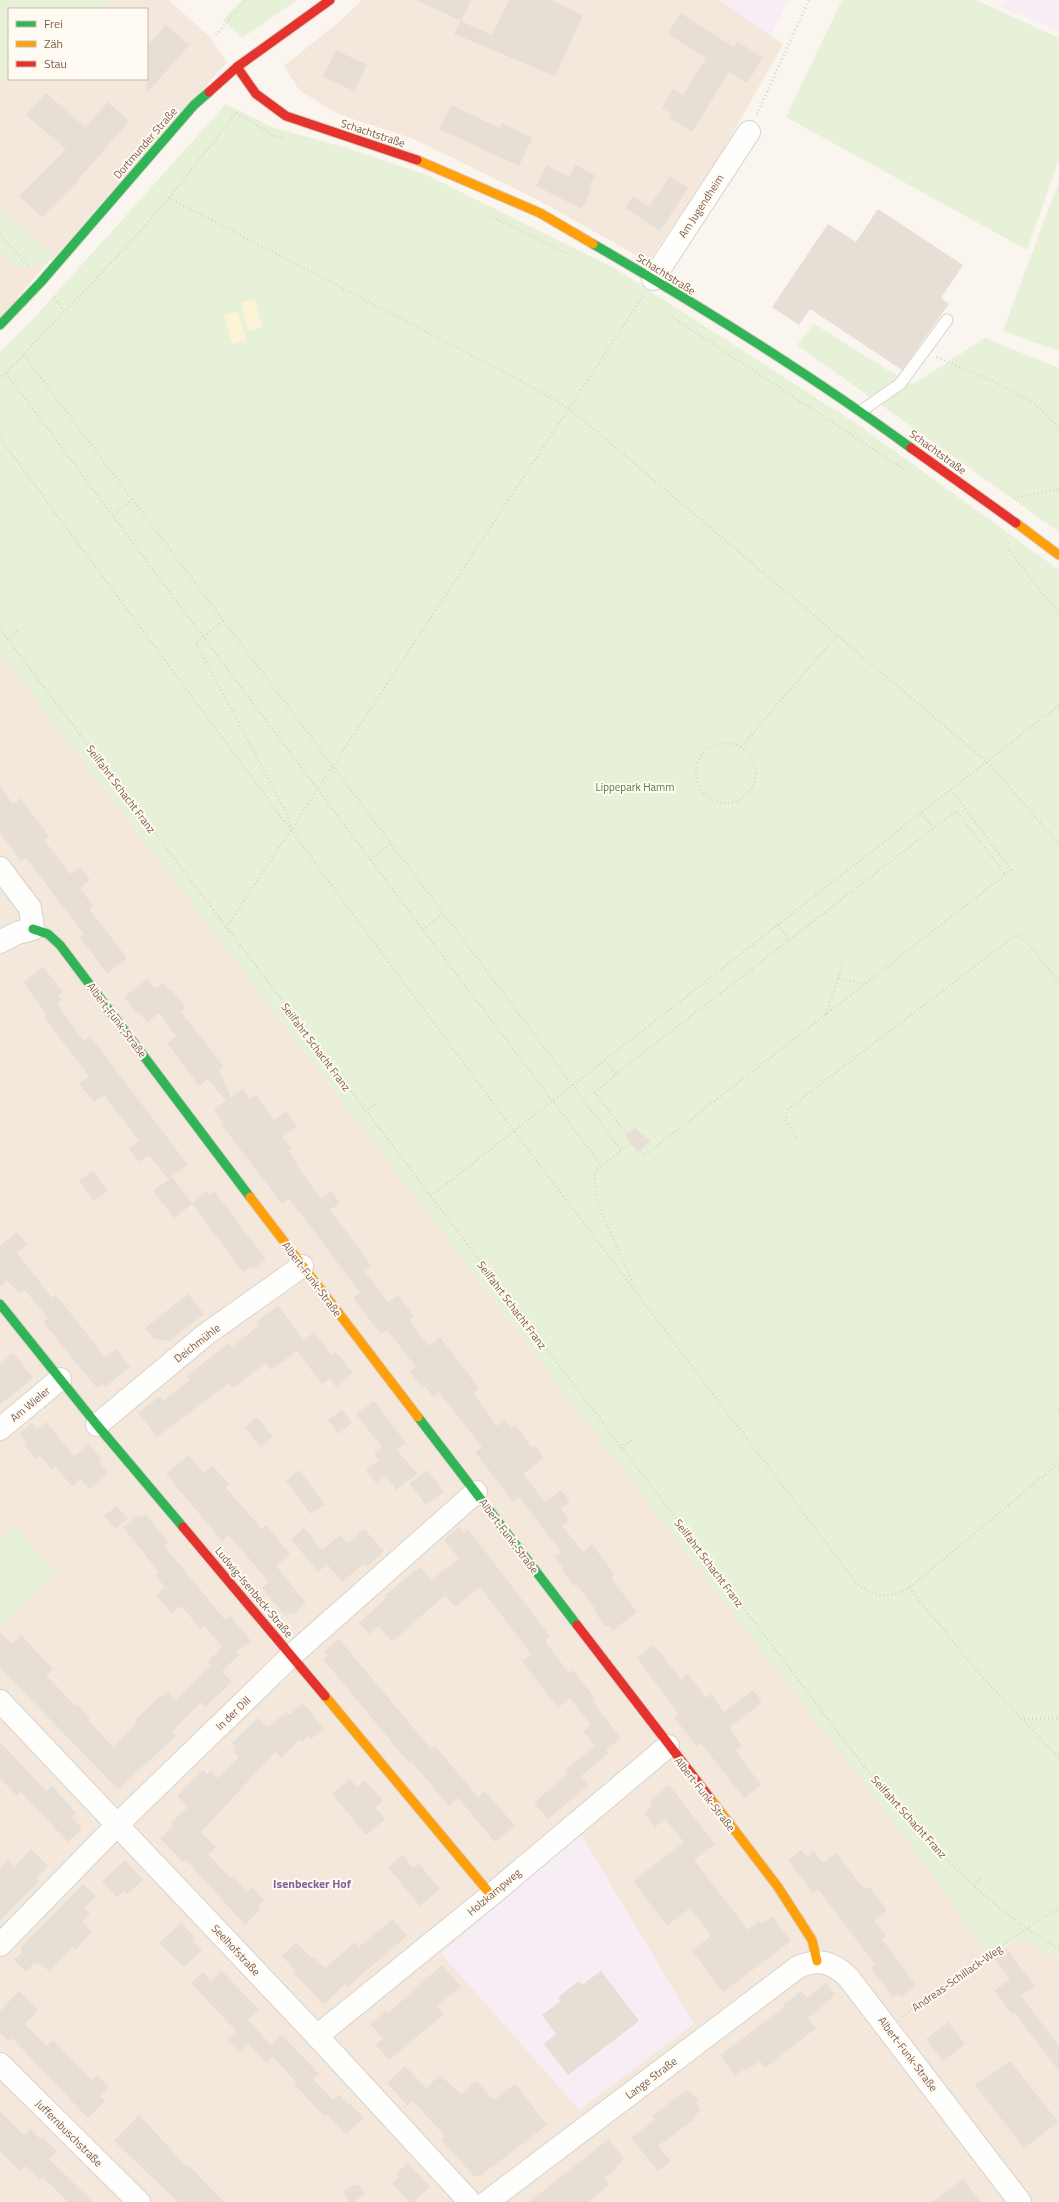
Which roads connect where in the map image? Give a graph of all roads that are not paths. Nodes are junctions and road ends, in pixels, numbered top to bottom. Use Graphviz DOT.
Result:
graph roads {
  1 [pos="330,0"];
  2 [pos="237,67"];
  3 [pos="749,132"];
  4 [pos="653,279"];
  5 [pos="947,320"];
  6 [pos="0,325"];
  7 [pos="861,411"];
  8 [pos="1059,555"];
  9 [pos="0,868"];
  10 [pos="32,929"];
  11 [pos="0,942"];
  12 [pos="302,1266"];
  13 [pos="0,1304"];
  14 [pos="60,1379"];
  15 [pos="97,1425"];
  16 [pos="0,1430"];
  17 [pos="476,1492"];
  18 [pos="292,1655"];
  19 [pos="0,1700"];
  20 [pos="668,1746"];
  21 [pos="118,1824"];
  22 [pos="491,1895"];
  23 [pos="0,1945"];
  24 [pos="817,1961"];
  25 [pos="317,2036"];
  26 [pos="0,2064"];
  27 [pos="1010,2198"];
  28 [pos="138,2202"];
  29 [pos="470,2202"];
  30 [pos="487,2202"];
  1 -- 2 [label="street, Dortmunder Straße"];
  2 -- 4 [label="street, Schachtstraße"];
  2 -- 6 [label="street, Dortmunder Straße"];
  3 -- 4 [label="street, Am Jugendheim"];
  4 -- 7 [label="street, Schachtstraße"];
  5 -- 7 [label="lane"];
  7 -- 8 [label="street, Schachtstraße"];
  9 -- 10 [label="street"];
  10 -- 11 [label="street"];
  10 -- 12 [label="street, Albert-Funk-Straße"];
  12 -- 15 [label="street, Deichmühle"];
  12 -- 17 [label="street, Albert-Funk-Straße"];
  13 -- 14 [label="street, Ludwig-Isenbeck-Straße"];
  14 -- 15 [label="street, Ludwig-Isenbeck-Straße"];
  14 -- 16 [label="street, Am Wieler"];
  15 -- 18 [label="street, Ludwig-Isenbeck-Straße"];
  17 -- 18 [label="street, In der Dill"];
  17 -- 20 [label="street, Albert-Funk-Straße"];
  18 -- 21 [label="street, In der Dill"];
  18 -- 22 [label="street, Ludwig-Isenbeck-Straße"];
  19 -- 21 [label="street, Seelhofstraße"];
  20 -- 22 [label="street, Holzkampweg"];
  20 -- 24 [label="street, Albert-Funk-Straße"];
  21 -- 23 [label="street, In der Dill"];
  21 -- 25 [label="street, Seelhofstraße"];
  22 -- 25 [label="street, Holzkampweg"];
  24 -- 27 [label="street, Albert-Funk-Straße"];
  24 -- 30 [label="street, Lange Straße"];
  25 -- 29 [label="street, Seelhofstraße"];
  26 -- 28 [label="street, Juffernbuschstraße"];
}
